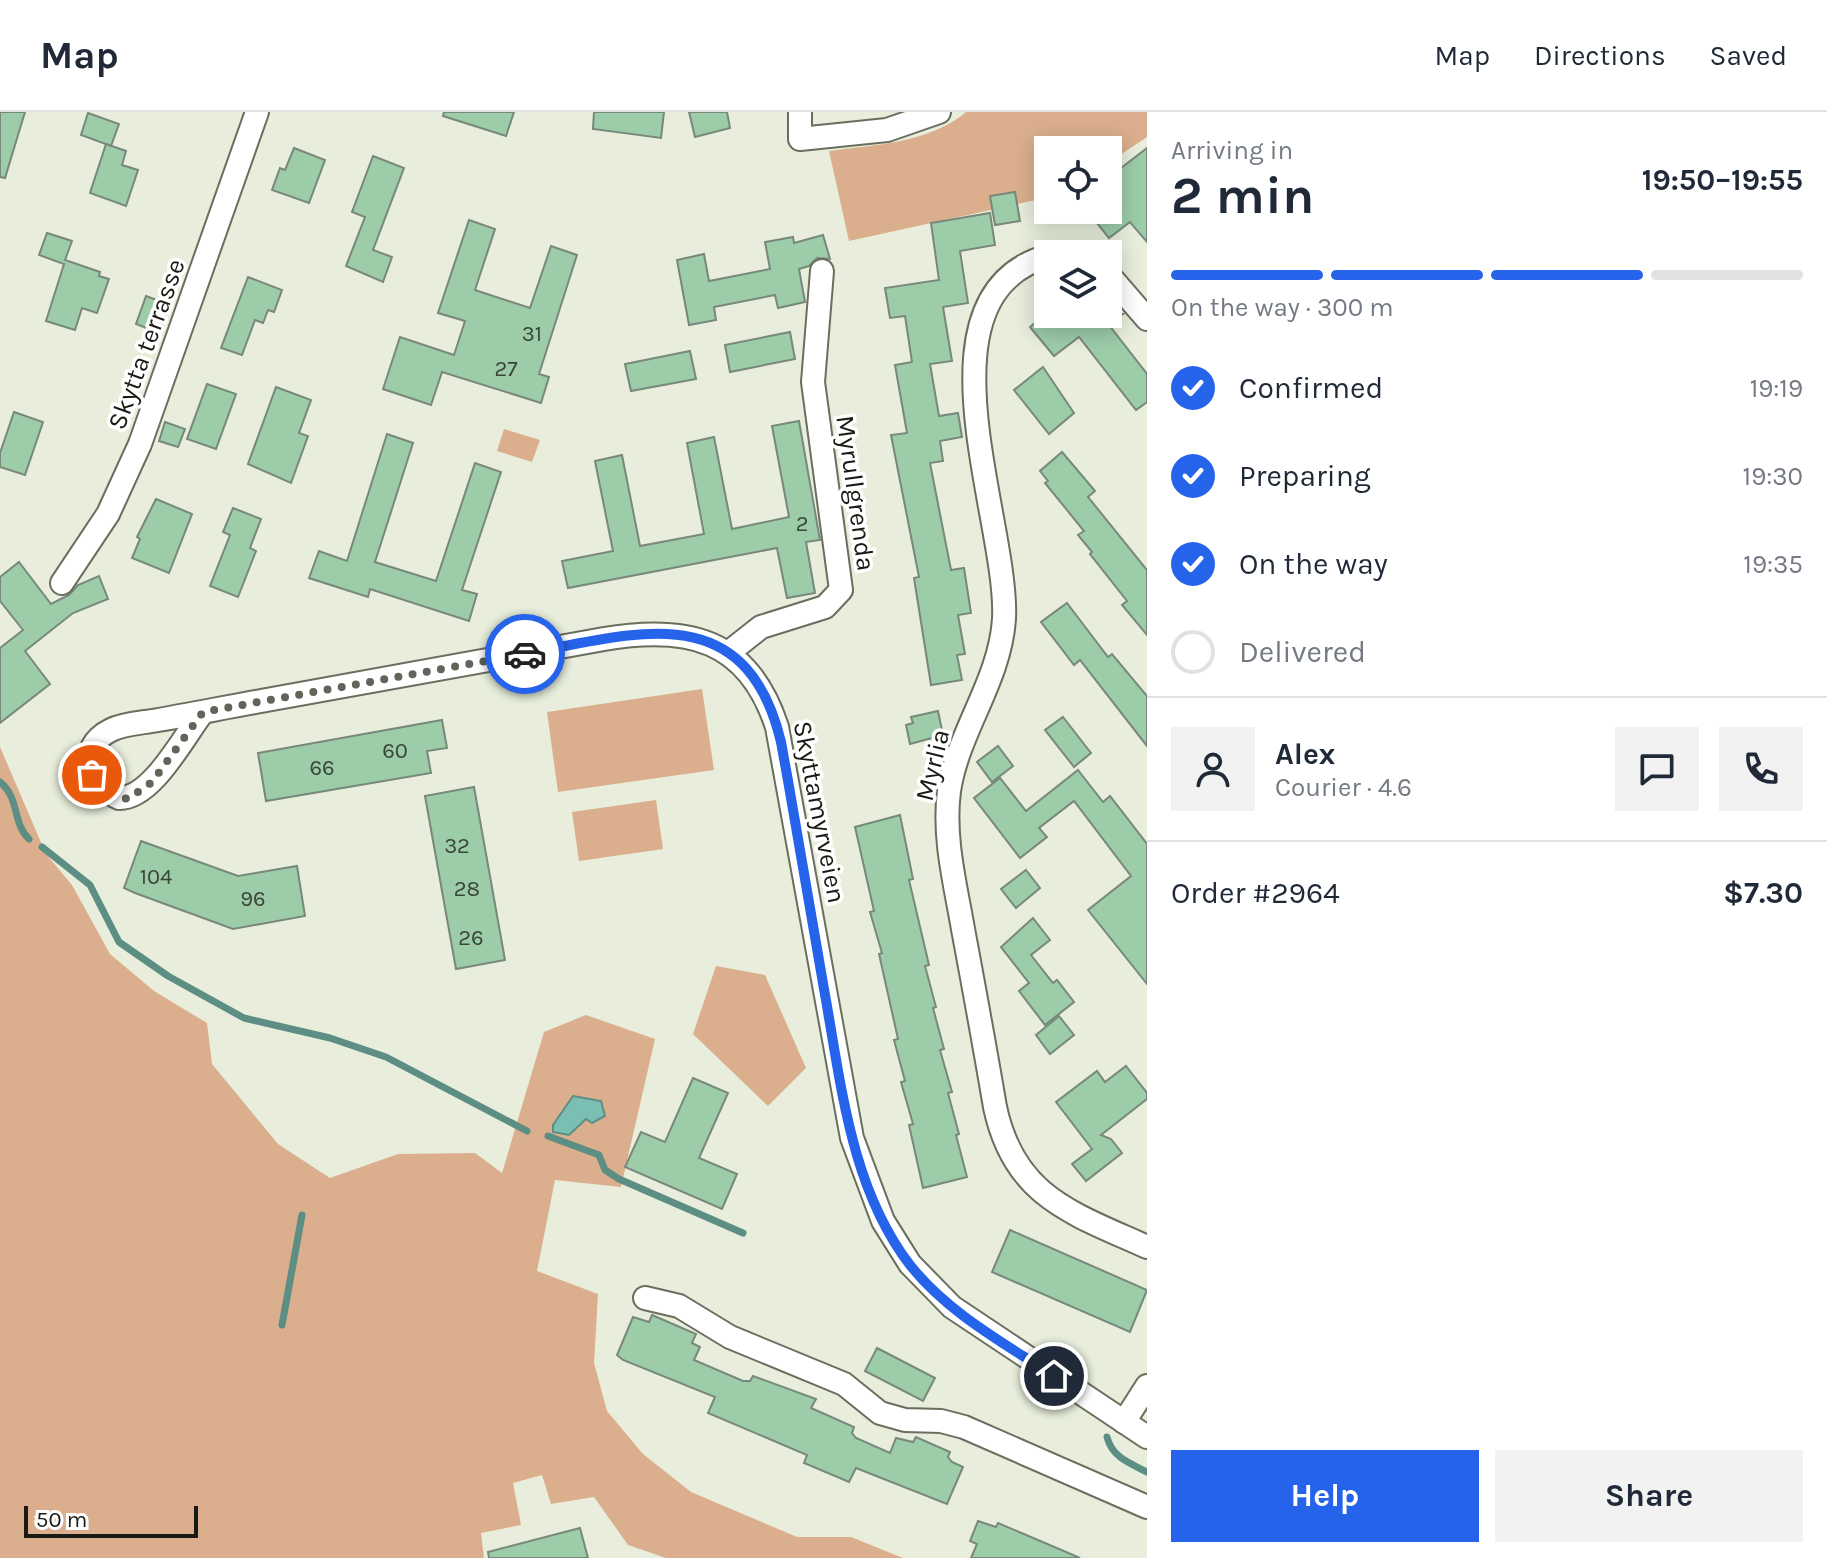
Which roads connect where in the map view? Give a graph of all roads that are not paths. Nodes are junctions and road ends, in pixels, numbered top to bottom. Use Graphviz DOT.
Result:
graph roads {
  1 [pos="257,112"];
  2 [pos="800,112"];
  3 [pos="939,112"];
  4 [pos="1034,263"];
  5 [pos="822,271"];
  6 [pos="1122,290"];
  7 [pos="1147,319"];
  8 [pos="62,583"];
  9 [pos="728,653"];
  10 [pos="203,712"];
  11 [pos="1147,1247"];
  12 [pos="645,1298"];
  13 [pos="1147,1386"];
  14 [pos="1124,1422"];
  15 [pos="1147,1437"];
  16 [pos="1147,1507"];
  1 -- 8 [label="street, Skytta terrasse"];
  2 -- 3 [label="street"];
  4 -- 11 [label="street, Myrlia"];
  5 -- 9 [label="street, Myrullgrenda"];
  6 -- 7 [label="street"];
  9 -- 10 [label="street, Skyttamyrveien"];
  9 -- 14 [label="street, Skyttamyrveien"];
  10 -- 10 [label="street, Skyttamyrveien"];
  12 -- 16 [label="street"];
  13 -- 14 [label="street"];
  14 -- 15 [label="street, Skyttamyrveien"];
}
